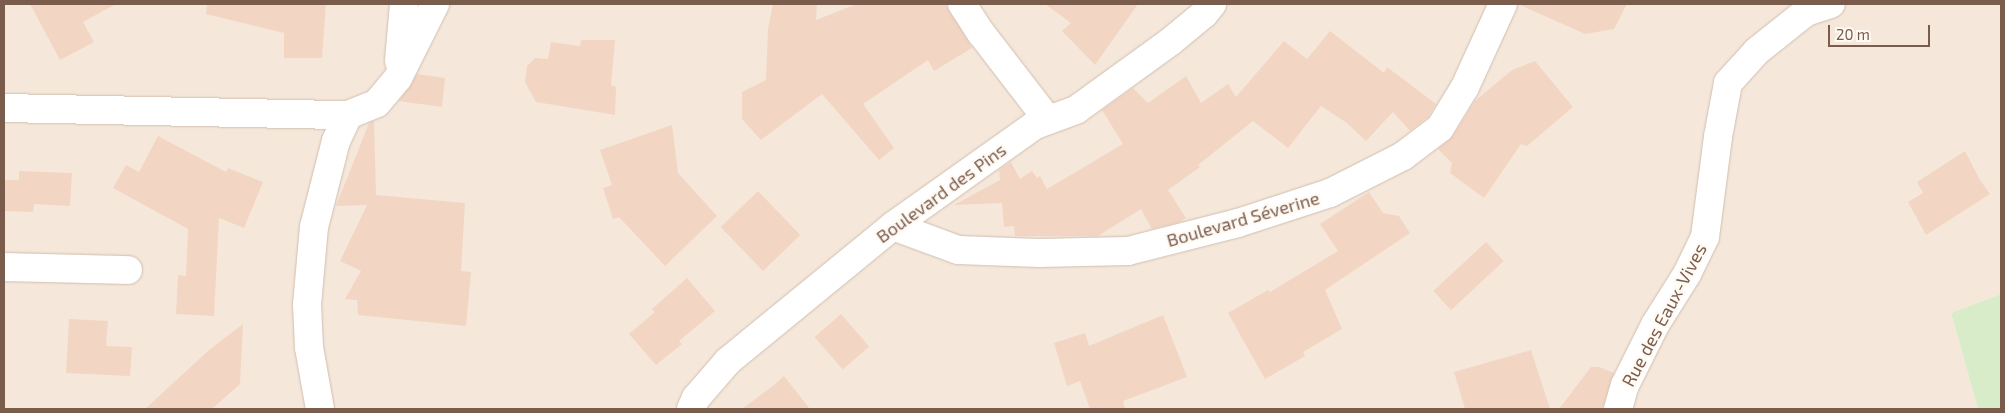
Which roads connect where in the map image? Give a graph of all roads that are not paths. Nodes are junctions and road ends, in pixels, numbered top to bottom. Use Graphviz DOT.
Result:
graph roads {
  1 [pos="404,4"];
  2 [pos="435,4"];
  3 [pos="962,4"];
  4 [pos="1212,4"];
  5 [pos="1503,4"];
  6 [pos="1831,4"];
  7 [pos="398,78"];
  8 [pos="4,108"];
  9 [pos="348,115"];
  10 [pos="1048,120"];
  11 [pos="893,226"];
  12 [pos="4,267"];
  13 [pos="128,270"];
  14 [pos="320,409"];
  15 [pos="691,409"];
  16 [pos="1618,409"];
  1 -- 7 [label="street"];
  2 -- 7 [label="street"];
  3 -- 10 [label="street"];
  4 -- 10 [label="street, Boulevard des Pins"];
  5 -- 11 [label="street, Boulevard Séverine"];
  6 -- 16 [label="street, Rue des Eaux-Vives"];
  7 -- 9 [label="street"];
  8 -- 9 [label="street"];
  9 -- 14 [label="street"];
  10 -- 11 [label="street, Boulevard des Pins"];
  11 -- 15 [label="street, Boulevard des Pins"];
  12 -- 13 [label="street"];
}
